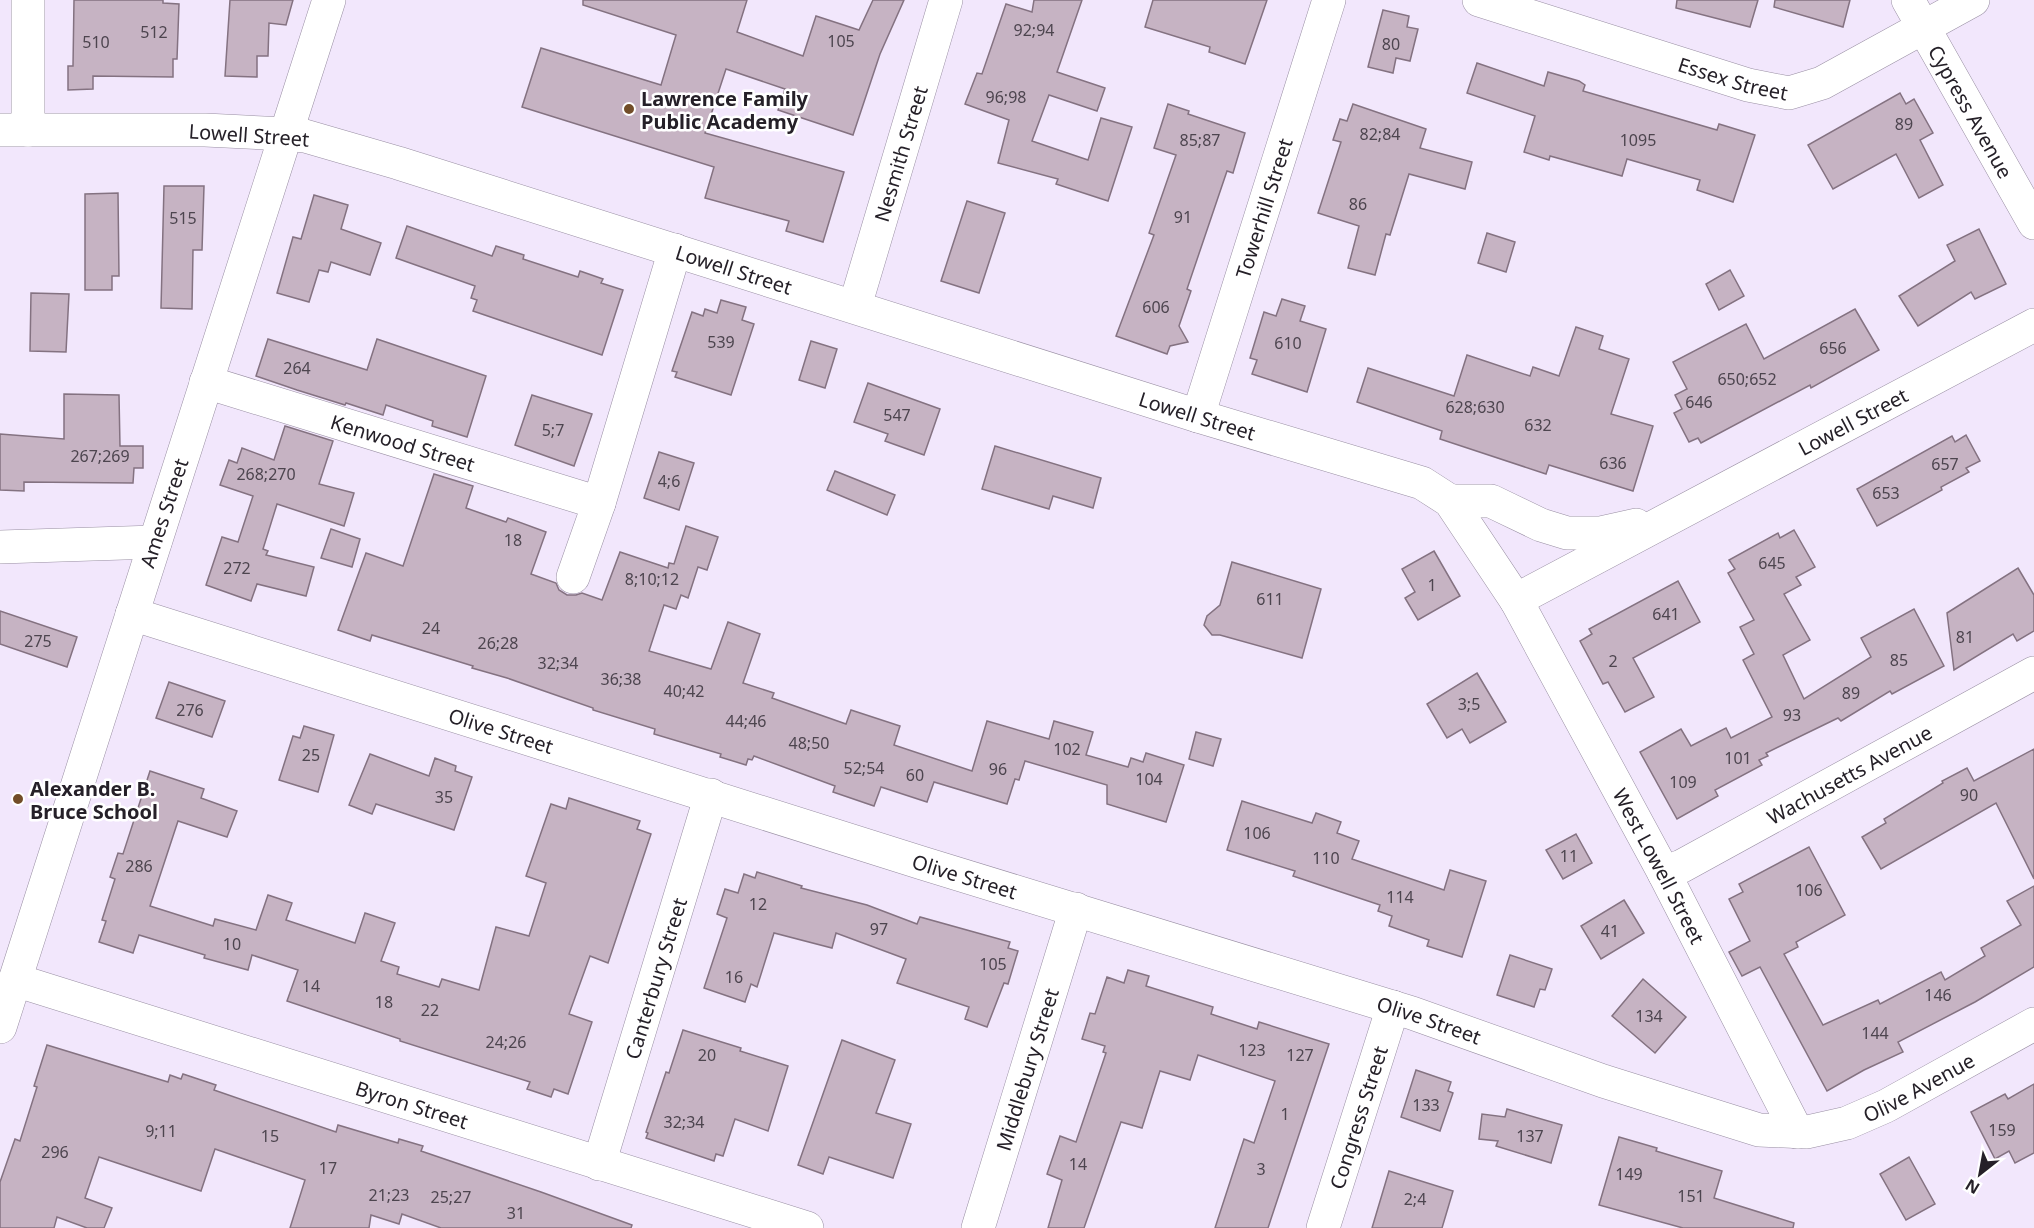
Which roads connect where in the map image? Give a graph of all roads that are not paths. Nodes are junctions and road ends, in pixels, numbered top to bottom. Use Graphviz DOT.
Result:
graph roads {
  1 [pos="28,0"];
  2 [pos="329,0"];
  3 [pos="946,0"];
  4 [pos="1329,0"];
  5 [pos="1479,0"];
  6 [pos="1973,0"];
  7 [pos="1915,14"];
  8 [pos="14,130"];
  9 [pos="286,134"];
  10 [pos="2034,223"];
  11 [pos="675,250"];
  12 [pos="855,306"];
  13 [pos="2034,325"];
  14 [pos="206,382"];
  15 [pos="1198,416"];
  16 [pos="1449,501"];
  17 [pos="599,503"];
  18 [pos="1670,517"];
  19 [pos="154,542"];
  20 [pos="0,548"];
  21 [pos="573,577"];
  22 [pos="1516,600"];
  23 [pos="132,614"];
  24 [pos="2034,673"];
  25 [pos="711,795"];
  26 [pos="1664,873"];
  27 [pos="1076,909"];
  28 [pos="15,980"];
  29 [pos="1394,1007"];
  30 [pos="2034,1024"];
  31 [pos="0,1027"];
  32 [pos="1797,1132"];
  33 [pos="599,1164"];
  34 [pos="807,1228"];
  35 [pos="978,1228"];
  36 [pos="1323,1228"];
  1 -- 8 [label="street"];
  2 -- 9 [label="street, Ames Street"];
  3 -- 12 [label="street, Nesmith Street"];
  4 -- 15 [label="street, Towerhill Street"];
  5 -- 7 [label="street, Essex Street"];
  6 -- 7 [label="street, Essex Street"];
  7 -- 10 [label="street, Cypress Avenue"];
  8 -- 9 [label="street, Lowell Street"];
  9 -- 11 [label="street, Lowell Street"];
  9 -- 14 [label="street, Ames Street"];
  11 -- 12 [label="street, Lowell Street"];
  11 -- 17 [label="street"];
  12 -- 15 [label="street, Lowell Street"];
  13 -- 18 [label="street, Lowell Street"];
  14 -- 17 [label="street, Kenwood Street"];
  14 -- 19 [label="street, Ames Street"];
  15 -- 16 [label="street, Lowell Street"];
  16 -- 18 [label="street, Lowell Street"];
  16 -- 22 [label="street, Lowell Street"];
  17 -- 21 [label="street"];
  18 -- 22 [label="street, Lowell Street"];
  19 -- 20 [label="street"];
  19 -- 23 [label="street, Ames Street"];
  22 -- 26 [label="street, West Lowell Street"];
  23 -- 25 [label="street, Olive Street"];
  23 -- 28 [label="street, Ames Street"];
  24 -- 26 [label="street, Wachusetts Avenue"];
  25 -- 27 [label="street, Olive Street"];
  25 -- 33 [label="street, Canterbury Street"];
  26 -- 32 [label="street, West Lowell Street"];
  27 -- 29 [label="street, Olive Street"];
  27 -- 35 [label="street, Middlebury Street"];
  28 -- 31 [label="street, Ames Street"];
  28 -- 33 [label="street, Byron Street"];
  29 -- 32 [label="street, Olive Street"];
  29 -- 36 [label="street, Congress Street"];
  30 -- 32 [label="street, Olive Avenue"];
  33 -- 34 [label="street, Byron Street"];
}
